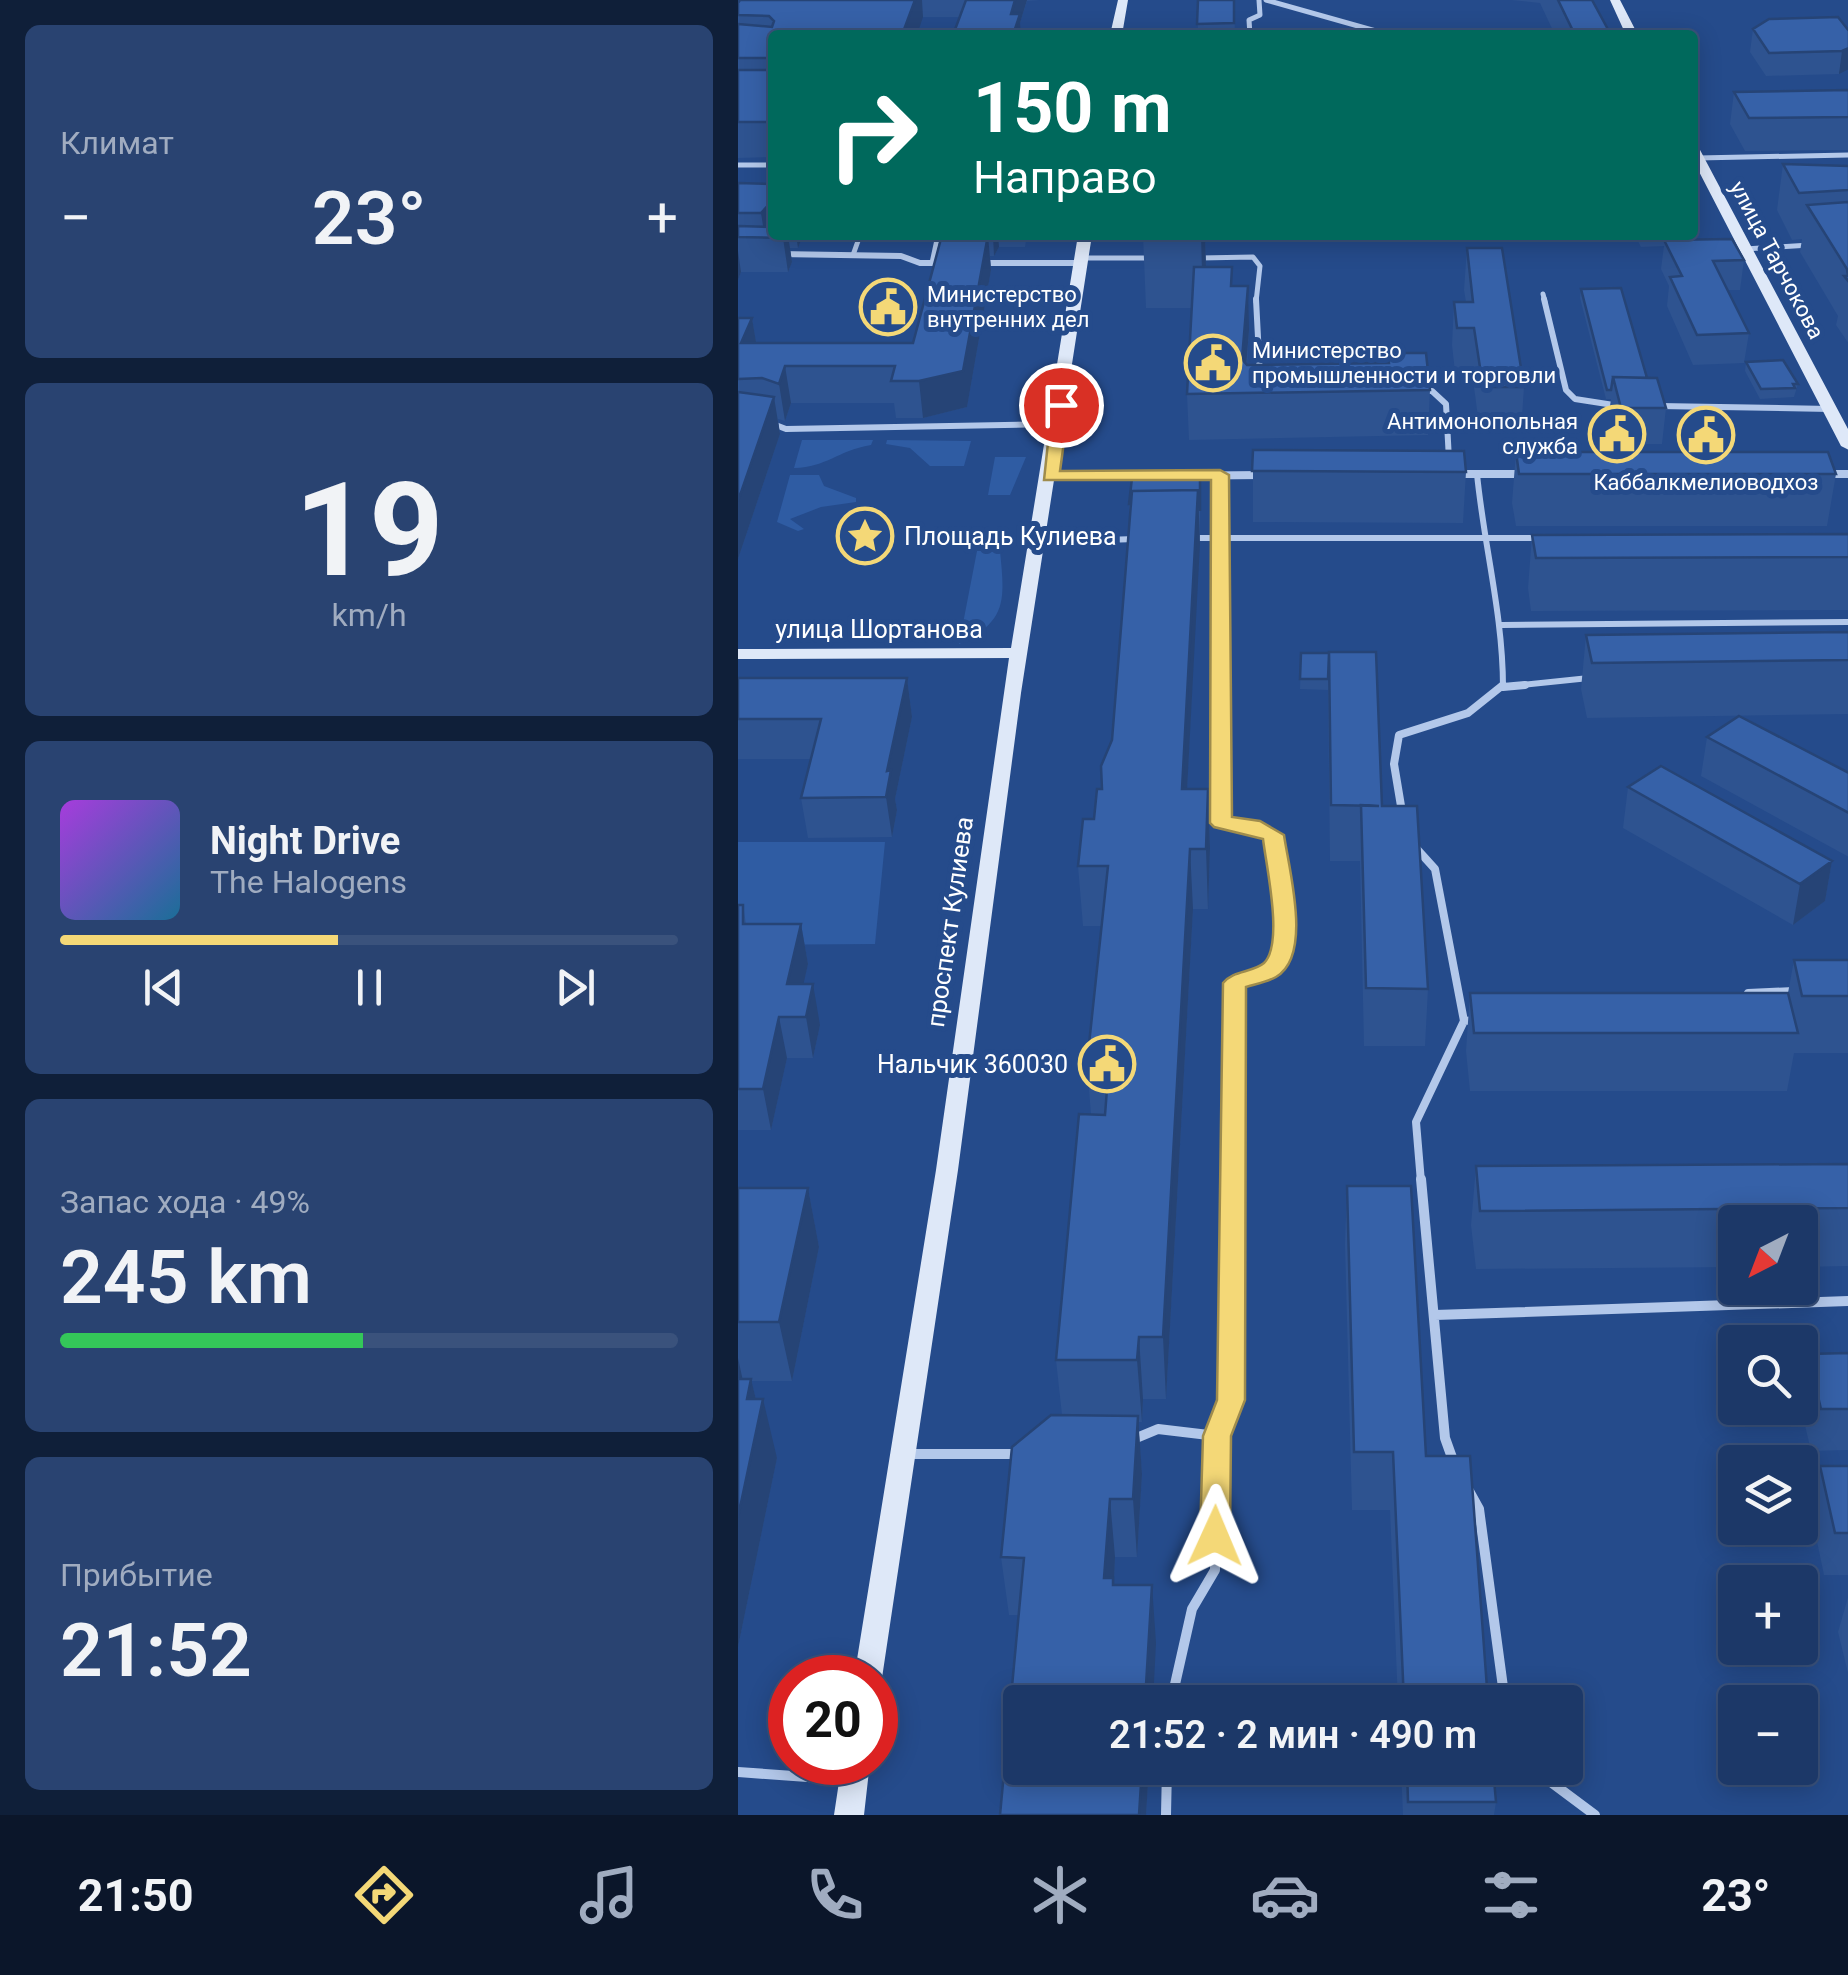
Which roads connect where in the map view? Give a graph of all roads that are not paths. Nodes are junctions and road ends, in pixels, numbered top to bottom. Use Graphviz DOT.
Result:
graph roads {
  1 [pos="1123,0"];
  2 [pos="1262,0"];
  3 [pos="1615,0"];
  4 [pos="1117,30"];
  5 [pos="1250,30"];
  6 [pos="1372,30"];
  7 [pos="1630,30"];
  8 [pos="1698,153"];
  9 [pos="1848,155"];
  10 [pos="1698,157"];
  11 [pos="738,165"];
  12 [pos="768,165"];
  13 [pos="777,240"];
  14 [pos="937,240"];
  15 [pos="1085,240"];
  16 [pos="858,242"];
  17 [pos="1814,245"];
  18 [pos="1745,249"];
  19 [pos="770,254"];
  20 [pos="853,255"];
  21 [pos="1156,258"];
  22 [pos="1195,258"];
  23 [pos="1082,260"];
  24 [pos="932,263"];
  25 [pos="950,263"];
  26 [pos="968,263"];
  27 [pos="1544,294"];
  28 [pos="1412,391"];
  29 [pos="1261,395"];
  30 [pos="1623,406"];
  31 [pos="1642,406"];
  32 [pos="1830,409"];
  33 [pos="766,422"];
  34 [pos="1058,424"];
  35 [pos="1848,446"];
  36 [pos="1450,474"];
  37 [pos="1477,474"];
  38 [pos="1536,474"];
  39 [pos="1812,474"];
  40 [pos="1848,474"];
  41 [pos="1220,475"];
  42 [pos="1277,475"];
  43 [pos="1050,476"];
  44 [pos="1220,537"];
  45 [pos="1142,538"];
  46 [pos="1181,538"];
  47 [pos="1483,538"];
  48 [pos="1561,538"];
  49 [pos="1039,542"];
  50 [pos="1848,622"];
  51 [pos="1502,624"];
  52 [pos="738,654"];
  53 [pos="1019,654"];
  54 [pos="1599,678"];
  55 [pos="1503,687"];
  56 [pos="1405,823"];
  57 [pos="1410,842"];
  58 [pos="1798,991"];
  59 [pos="1738,1013"];
  60 [pos="1481,1020"];
  61 [pos="1464,1021"];
  62 [pos="1848,1301"];
  63 [pos="1434,1315"];
  64 [pos="1217,1436"];
  65 [pos="1128,1441"];
  66 [pos="902,1454"];
  67 [pos="1040,1454"];
  68 [pos="871,1655"];
  69 [pos="1175,1685"];
  70 [pos="1503,1685"];
  71 [pos="738,1772"];
  72 [pos="768,1772"];
  73 [pos="853,1785"];
  74 [pos="1167,1785"];
  75 [pos="1550,1785"];
  76 [pos="848,1815"];
  77 [pos="1166,1815"];
  78 [pos="1595,1815"];
  1 -- 4 [label="main road"];
  2 -- 5 [label="lane"];
  2 -- 6 [label="lane"];
  3 -- 7 [label="main road"];
  8 -- 9 [label="lane"];
  10 -- 18 [label="main road, улица Тарчокова"];
  11 -- 12 [label="lane"];
  13 -- 19 [label="lane"];
  14 -- 24 [label="lane"];
  15 -- 23 [label="main road, проспект Кулиева"];
  16 -- 20 [label="lane"];
  17 -- 18 [label="lane"];
  18 -- 32 [label="main road, улица Тарчокова"];
  19 -- 20 [label="street"];
  20 -- 24 [label="street"];
  21 -- 23 [label="lane"];
  22 -- 29 [label="lane"];
  23 -- 26 [label="street"];
  23 -- 34 [label="main road, проспект Кулиева"];
  24 -- 25 [label="street"];
  27 -- 30 [label="lane"];
  28 -- 36 [label="lane"];
  31 -- 32 [label="lane"];
  32 -- 35 [label="main road, улица Тарчокова"];
  33 -- 34 [label="lane"];
  34 -- 43 [label="main road, проспект Кулиева"];
  36 -- 37 [label="street"];
  37 -- 38 [label="street"];
  37 -- 47 [label="lane"];
  39 -- 40 [label="street"];
  41 -- 42 [label="street"];
  41 -- 43 [label="street"];
  41 -- 44 [label="lane"];
  43 -- 49 [label="main road, проспект Кулиева"];
  44 -- 46 [label="lane"];
  44 -- 47 [label="lane"];
  44 -- 64 [label="lane"];
  45 -- 49 [label="lane"];
  47 -- 48 [label="lane"];
  47 -- 51 [label="lane"];
  49 -- 53 [label="main road, проспект Кулиева"];
  50 -- 51 [label="lane"];
  51 -- 55 [label="lane"];
  52 -- 53 [label="main road, улица Шортанова"];
  53 -- 66 [label="main road, проспект Кулиева"];
  54 -- 55 [label="lane"];
  55 -- 56 [label="lane"];
  57 -- 61 [label="lane"];
  58 -- 59 [label="lane"];
  60 -- 61 [label="lane"];
  61 -- 63 [label="lane"];
  62 -- 63 [label="lane"];
  63 -- 70 [label="lane"];
  64 -- 65 [label="lane"];
  64 -- 69 [label="lane"];
  66 -- 67 [label="lane"];
  66 -- 68 [label="main road, проспект Кулиева"];
  71 -- 72 [label="lane"];
  73 -- 76 [label="main road"];
  74 -- 77 [label="lane"];
  75 -- 78 [label="lane"];
}
